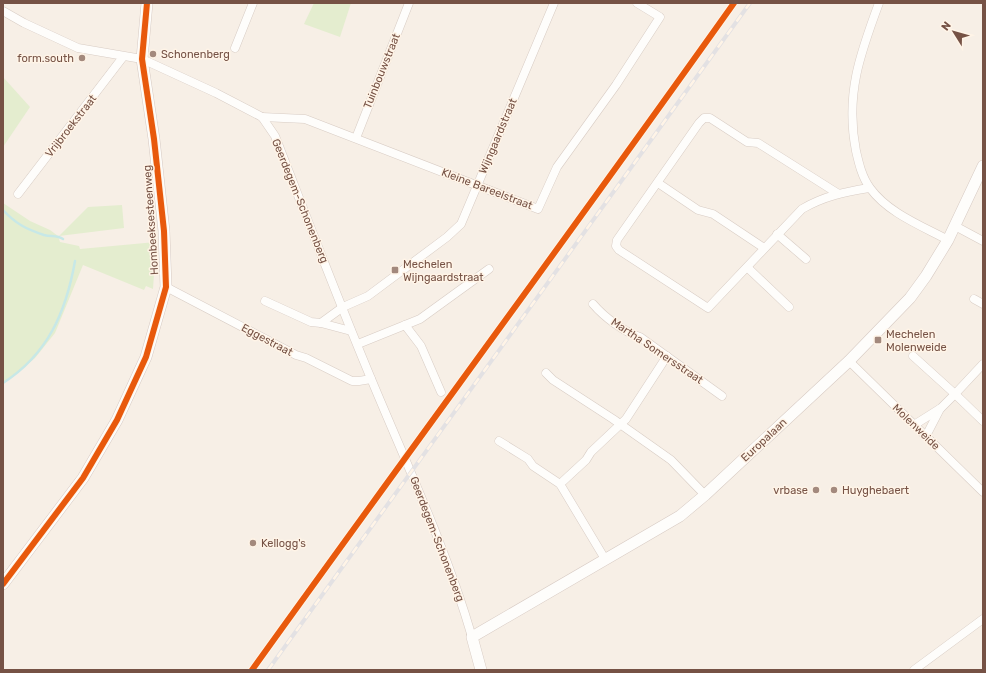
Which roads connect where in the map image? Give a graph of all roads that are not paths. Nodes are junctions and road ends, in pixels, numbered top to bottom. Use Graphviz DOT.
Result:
graph roads {
  1 [pos="147,3"];
  2 [pos="253,3"];
  3 [pos="409,3"];
  4 [pos="554,3"];
  5 [pos="637,3"];
  6 [pos="880,3"];
  7 [pos="3,11"];
  8 [pos="235,48"];
  9 [pos="123,57"];
  10 [pos="142,59"];
  11 [pos="262,118"];
  12 [pos="356,138"];
  13 [pos="983,166"];
  14 [pos="658,183"];
  15 [pos="477,186"];
  16 [pos="869,188"];
  17 [pos="837,193"];
  18 [pos="18,194"];
  19 [pos="955,226"];
  20 [pos="777,234"];
  21 [pos="948,240"];
  22 [pos="983,241"];
  23 [pos="764,248"];
  24 [pos="806,259"];
  25 [pos="748,268"];
  26 [pos="489,269"];
  27 [pos="166,287"];
  28 [pos="974,299"];
  29 [pos="265,301"];
  30 [pos="592,304"];
  31 [pos="983,304"];
  32 [pos="789,306"];
  33 [pos="343,307"];
  34 [pos="321,323"];
  35 [pos="405,325"];
  36 [pos="351,330"];
  37 [pos="358,344"];
  38 [pos="667,356"];
  39 [pos="913,356"];
  40 [pos="849,361"];
  41 [pos="983,364"];
  42 [pos="546,373"];
  43 [pos="371,379"];
  44 [pos="441,392"];
  45 [pos="955,394"];
  46 [pos="722,396"];
  47 [pos="941,408"];
  48 [pos="983,421"];
  49 [pos="914,424"];
  50 [pos="621,425"];
  51 [pos="926,436"];
  52 [pos="499,441"];
  53 [pos="560,484"];
  54 [pos="983,492"];
  55 [pos="704,495"];
  56 [pos="605,559"];
  57 [pos="3,584"];
  58 [pos="983,619"];
  59 [pos="472,637"];
  60 [pos="481,670"];
  61 [pos="914,670"];
  1 -- 10 [label="street, Hombeeksesteenweg"];
  2 -- 8 [label="street"];
  3 -- 12 [label="street, Tuinbouwstraat"];
  4 -- 15 [label="street, Wijngaardstraat"];
  5 -- 15 [label="street, Kleine Bareelstraat"];
  6 -- 16 [label="street"];
  7 -- 9 [label="street, Geerdegem-Schonenberg"];
  9 -- 10 [label="street, Geerdegem-Schonenberg"];
  9 -- 18 [label="street, Vrijbroekstraat"];
  10 -- 11 [label="street, Geerdegem-Schonenberg"];
  10 -- 27 [label="street, Hombeeksesteenweg"];
  11 -- 12 [label="street, Kleine Bareelstraat"];
  11 -- 33 [label="street, Geerdegem-Schonenberg"];
  12 -- 15 [label="street, Kleine Bareelstraat"];
  13 -- 19 [label="street, Europalaan"];
  14 -- 17 [label="street"];
  14 -- 23 [label="street"];
  14 -- 25 [label="street"];
  15 -- 33 [label="street, Wijngaardstraat"];
  16 -- 17 [label="street"];
  16 -- 21 [label="street"];
  17 -- 20 [label="street"];
  19 -- 21 [label="street, Europalaan"];
  19 -- 22 [label="street"];
  20 -- 23 [label="street"];
  20 -- 24 [label="street"];
  21 -- 40 [label="street, Europalaan"];
  23 -- 25 [label="street"];
  25 -- 32 [label="street"];
  26 -- 35 [label="street"];
  27 -- 43 [label="street, Eggestraat"];
  27 -- 57 [label="street, Hombeeksesteenweg"];
  28 -- 31 [label="street"];
  29 -- 34 [label="street"];
  30 -- 38 [label="street, Martha Somersstraat"];
  33 -- 34 [label="street, Wijngaardstraat"];
  33 -- 36 [label="street, Geerdegem-Schonenberg"];
  34 -- 36 [label="street"];
  35 -- 37 [label="street"];
  35 -- 44 [label="street"];
  36 -- 37 [label="street, Geerdegem-Schonenberg"];
  37 -- 43 [label="street, Geerdegem-Schonenberg"];
  38 -- 46 [label="street, Martha Somersstraat"];
  38 -- 50 [label="street"];
  39 -- 45 [label="street"];
  40 -- 49 [label="street, Molenweide"];
  40 -- 55 [label="street, Europalaan"];
  41 -- 45 [label="street"];
  42 -- 50 [label="street"];
  43 -- 59 [label="street, Geerdegem-Schonenberg"];
  45 -- 47 [label="street"];
  45 -- 48 [label="street"];
  47 -- 49 [label="street"];
  47 -- 51 [label="street"];
  49 -- 51 [label="street, Molenweide"];
  50 -- 53 [label="street"];
  50 -- 55 [label="street"];
  51 -- 54 [label="street, Molenweide"];
  52 -- 53 [label="street"];
  53 -- 56 [label="street"];
  55 -- 56 [label="street, Europalaan"];
  56 -- 59 [label="street, Europalaan"];
  58 -- 61 [label="street"];
  59 -- 60 [label="street, Geerdegem-Schonenberg"];
}
